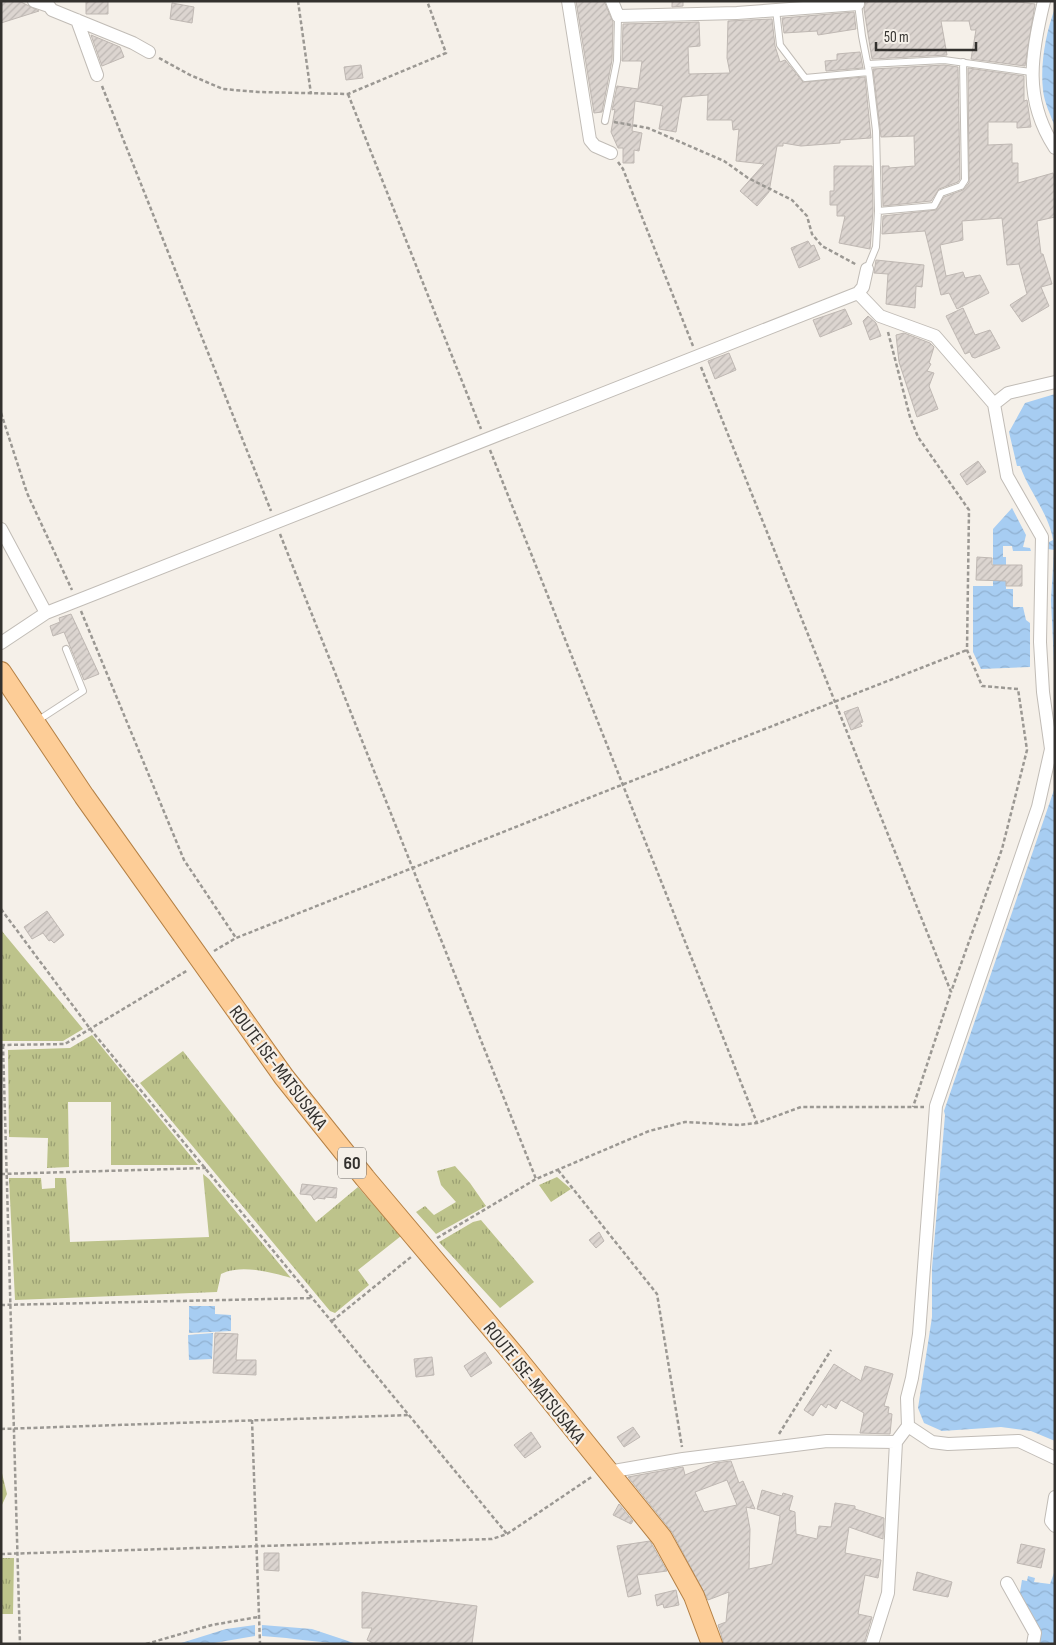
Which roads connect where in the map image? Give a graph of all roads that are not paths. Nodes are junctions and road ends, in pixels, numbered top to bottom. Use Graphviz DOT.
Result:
graph roads {
  1 [pos="34,1"];
  2 [pos="568,1"];
  3 [pos="612,1"];
  4 [pos="1044,1"];
  5 [pos="858,3"];
  6 [pos="776,10"];
  7 [pos="618,16"];
  8 [pos="77,20"];
  9 [pos="149,52"];
  10 [pos="962,62"];
  11 [pos="868,64"];
  12 [pos="870,72"];
  13 [pos="1031,72"];
  14 [pos="97,75"];
  15 [pos="605,121"];
  16 [pos="1055,148"];
  17 [pos="612,153"];
  18 [pos="878,211"];
  19 [pos="868,269"];
  20 [pos="858,293"];
  21 [pos="1055,382"];
  22 [pos="994,404"];
  23 [pos="1,529"];
  24 [pos="46,613"];
  25 [pos="1,643"];
  26 [pos="66,649"];
  27 [pos="1,672"];
  28 [pos="34,723"];
  29 [pos="908,1426"];
  30 [pos="896,1442"];
  31 [pos="1055,1458"];
  32 [pos="608,1472"];
  33 [pos="1055,1497"];
  34 [pos="1055,1526"];
  35 [pos="1007,1583"];
  36 [pos="712,1644"];
  37 [pos="872,1644"];
  38 [pos="1033,1644"];
  1 -- 8 [label="street"];
  2 -- 17 [label="street"];
  3 -- 7 [label="street"];
  4 -- 13 [label="street"];
  5 -- 6 [label="street"];
  5 -- 11 [label="lane"];
  6 -- 7 [label="street"];
  6 -- 12 [label="lane"];
  7 -- 15 [label="lane"];
  8 -- 9 [label="street"];
  8 -- 14 [label="street"];
  10 -- 11 [label="lane"];
  10 -- 13 [label="lane"];
  10 -- 18 [label="lane"];
  11 -- 12 [label="lane"];
  12 -- 18 [label="lane"];
  13 -- 16 [label="street"];
  18 -- 19 [label="lane"];
  19 -- 20 [label="street"];
  20 -- 22 [label="street"];
  20 -- 24 [label="street"];
  21 -- 22 [label="street"];
  22 -- 29 [label="street"];
  23 -- 24 [label="street"];
  24 -- 25 [label="street"];
  26 -- 28 [label="lane"];
  27 -- 28 [label="main road, ROUTE ISE-MATSUSAKA / 60"];
  28 -- 32 [label="main road, ROUTE ISE-MATSUSAKA / 60"];
  29 -- 30 [label="street"];
  29 -- 31 [label="street"];
  30 -- 32 [label="street"];
  30 -- 37 [label="street"];
  32 -- 36 [label="main road, ROUTE ISE-MATSUSAKA / 60"];
  33 -- 34 [label="street"];
  35 -- 38 [label="street"];
}
